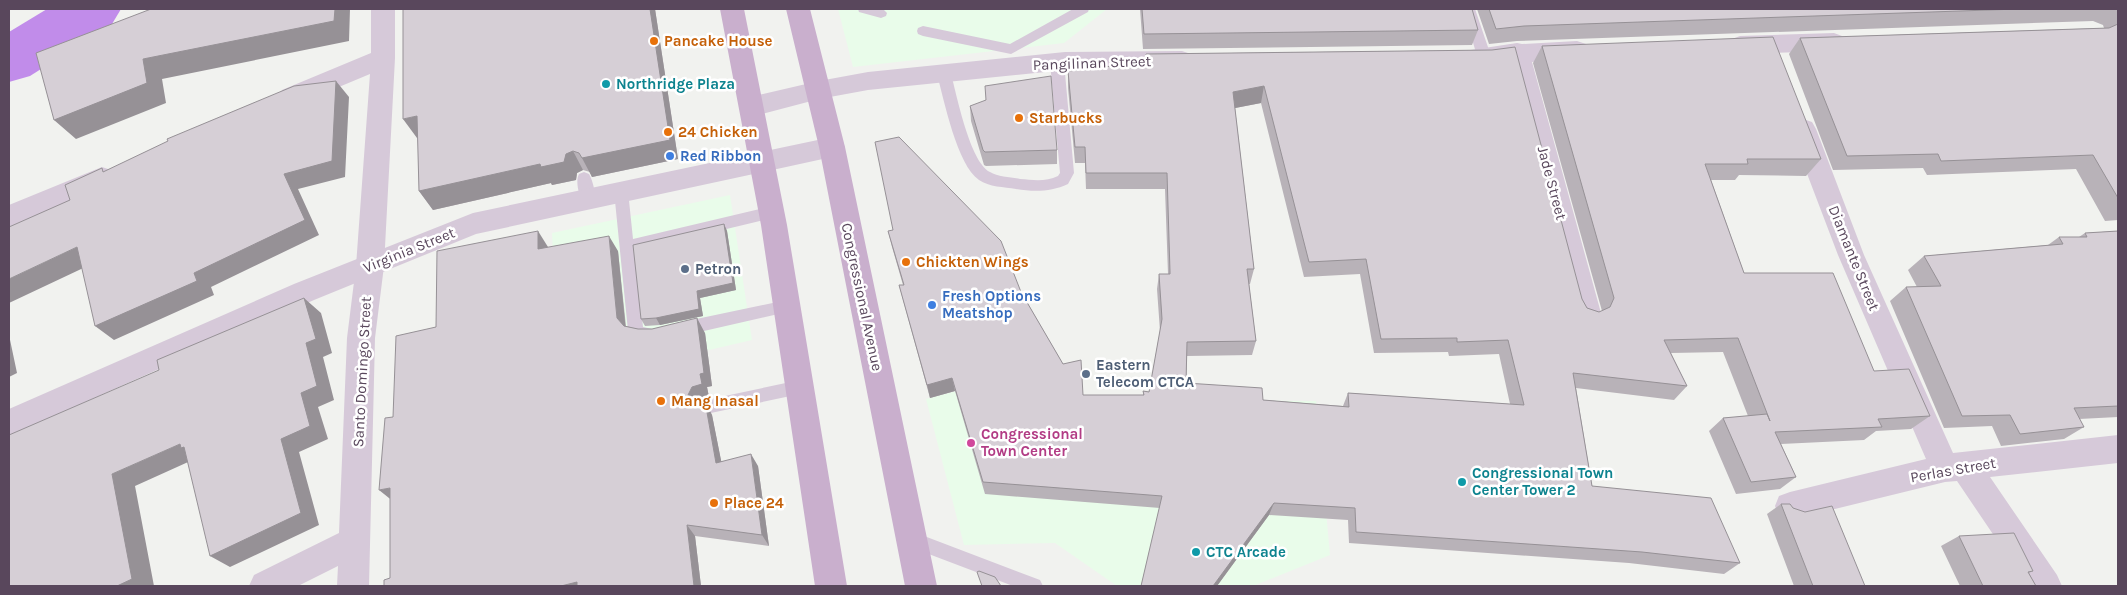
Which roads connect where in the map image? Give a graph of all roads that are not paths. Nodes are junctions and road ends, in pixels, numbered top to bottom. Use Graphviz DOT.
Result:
graph roads {
  1 [pos="383,9"];
  2 [pos="732,9"];
  3 [pos="798,9"];
  4 [pos="864,9"];
  5 [pos="1084,9"];
  6 [pos="1469,9"];
  7 [pos="881,13"];
  8 [pos="923,31"];
  9 [pos="1858,41"];
  10 [pos="1770,44"];
  11 [pos="1722,46"];
  12 [pos="1595,50"];
  13 [pos="1517,52"];
  14 [pos="1456,56"];
  15 [pos="1484,56"];
  16 [pos="383,58"];
  17 [pos="1008,58"];
  18 [pos="1208,59"];
  19 [pos="1057,62"];
  20 [pos="1781,72"];
  21 [pos="944,74"];
  22 [pos="819,90"];
  23 [pos="273,105"];
  24 [pos="754,106"];
  25 [pos="1795,108"];
  26 [pos="832,147"];
  27 [pos="764,161"];
  28 [pos="127,166"];
  29 [pos="621,191"];
  30 [pos="772,212"];
  31 [pos="9,216"];
  32 [pos="626,247"];
  33 [pos="370,266"];
  34 [pos="787,306"];
  35 [pos="1587,313"];
  36 [pos="800,387"];
  37 [pos="706,407"];
  38 [pos="9,423"];
  39 [pos="2118,449"];
  40 [pos="1955,466"];
  41 [pos="1790,506"];
  42 [pos="911,538"];
  43 [pos="354,542"];
  44 [pos="265,586"];
  45 [pos="353,586"];
  46 [pos="831,586"];
  47 [pos="921,586"];
  48 [pos="1034,586"];
  49 [pos="2046,586"];
  1 -- 16 [label="street, Santo Domingo Street"];
  2 -- 24 [label="main road"];
  3 -- 22 [label="main road, Congressional Avenue"];
  4 -- 7 [label="lane"];
  5 -- 17 [label="lane"];
  6 -- 15 [label="lane"];
  8 -- 17 [label="lane"];
  9 -- 10 [label="street"];
  10 -- 11 [label="street"];
  10 -- 20 [label="street"];
  12 -- 13 [label="street"];
  13 -- 15 [label="street"];
  13 -- 35 [label="street, Jade Street"];
  14 -- 15 [label="street"];
  16 -- 23 [label="street"];
  16 -- 33 [label="street, Santo Domingo Street"];
  17 -- 19 [label="street, Pangilinan Street"];
  17 -- 21 [label="street, Pangilinan Street"];
  18 -- 19 [label="street, Pangilinan Street"];
  19 -- 21 [label="lane"];
  21 -- 22 [label="street, Pangilinan Street"];
  22 -- 24 [label="street, Pangilinan Street"];
  22 -- 26 [label="main road, Congressional Avenue"];
  24 -- 27 [label="main road"];
  25 -- 40 [label="street, Diamante Street"];
  26 -- 27 [label="street, Virginia Street"];
  26 -- 42 [label="main road, Congressional Avenue"];
  27 -- 29 [label="street, Virginia Street"];
  27 -- 30 [label="main road"];
  28 -- 31 [label="street"];
  29 -- 32 [label="lane"];
  29 -- 33 [label="street, Virginia Street"];
  30 -- 32 [label="lane"];
  30 -- 34 [label="main road"];
  32 -- 34 [label="lane"];
  33 -- 38 [label="street, Virginia Street"];
  33 -- 43 [label="street, Santo Domingo Street"];
  34 -- 36 [label="main road"];
  36 -- 37 [label="lane"];
  36 -- 46 [label="main road"];
  39 -- 40 [label="street, Perlas Street"];
  40 -- 41 [label="street, Perlas Street"];
  40 -- 49 [label="street, Diamante Street"];
  42 -- 47 [label="main road, Congressional Avenue"];
  42 -- 48 [label="lane"];
  43 -- 44 [label="street"];
  43 -- 45 [label="street, Santo Domingo Street"];
}
